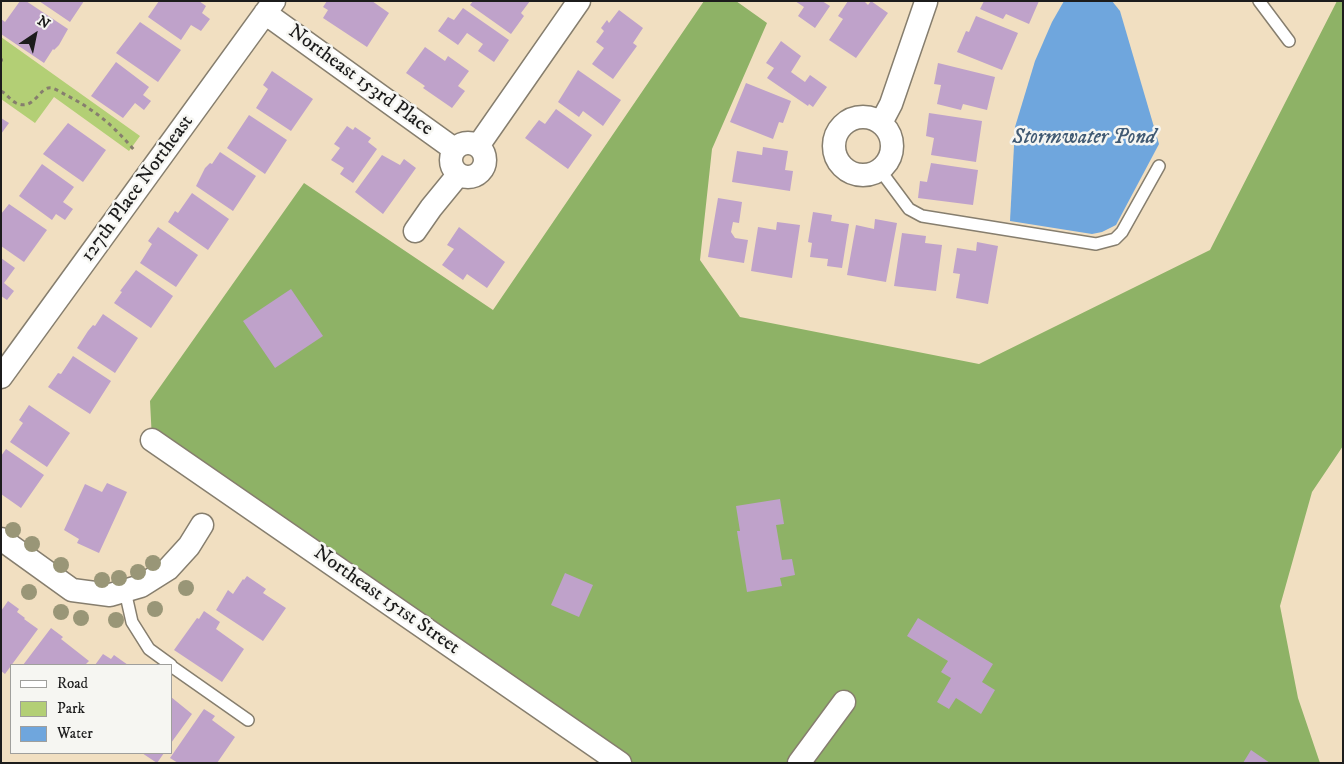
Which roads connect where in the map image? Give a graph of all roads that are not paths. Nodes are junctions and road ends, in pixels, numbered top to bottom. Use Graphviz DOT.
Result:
graph roads {
  1 [pos="579,1"];
  2 [pos="940,1"];
  3 [pos="1259,1"];
  4 [pos="926,2"];
  5 [pos="270,7"];
  6 [pos="1289,41"];
  7 [pos="881,123"];
  8 [pos="478,146"];
  9 [pos="454,149"];
  10 [pos="1159,166"];
  11 [pos="880,170"];
  12 [pos="458,175"];
  13 [pos="415,231"];
  14 [pos="1,377"];
  15 [pos="152,440"];
  16 [pos="202,525"];
  17 [pos="1,539"];
  18 [pos="125,591"];
  19 [pos="168,664"];
  20 [pos="172,667"];
  21 [pos="844,702"];
  22 [pos="248,720"];
  23 [pos="620,763"];
  24 [pos="799,763"];
  1 -- 8 [label="street"];
  2 -- 4 [label="street"];
  3 -- 6 [label="lane"];
  4 -- 7 [label="street"];
  5 -- 9 [label="street, Northeast 153rd Place"];
  5 -- 14 [label="street, 127th Place Northeast"];
  7 -- 11 [label="street"];
  7 -- 11 [label="street"];
  8 -- 9 [label="street"];
  8 -- 12 [label="street"];
  9 -- 12 [label="street"];
  10 -- 11 [label="lane"];
  12 -- 13 [label="street"];
  15 -- 23 [label="street, Northeast 151st Street"];
  16 -- 18 [label="street"];
  17 -- 18 [label="street"];
  18 -- 19 [label="lane"];
  20 -- 22 [label="lane"];
  21 -- 24 [label="street"];
}
